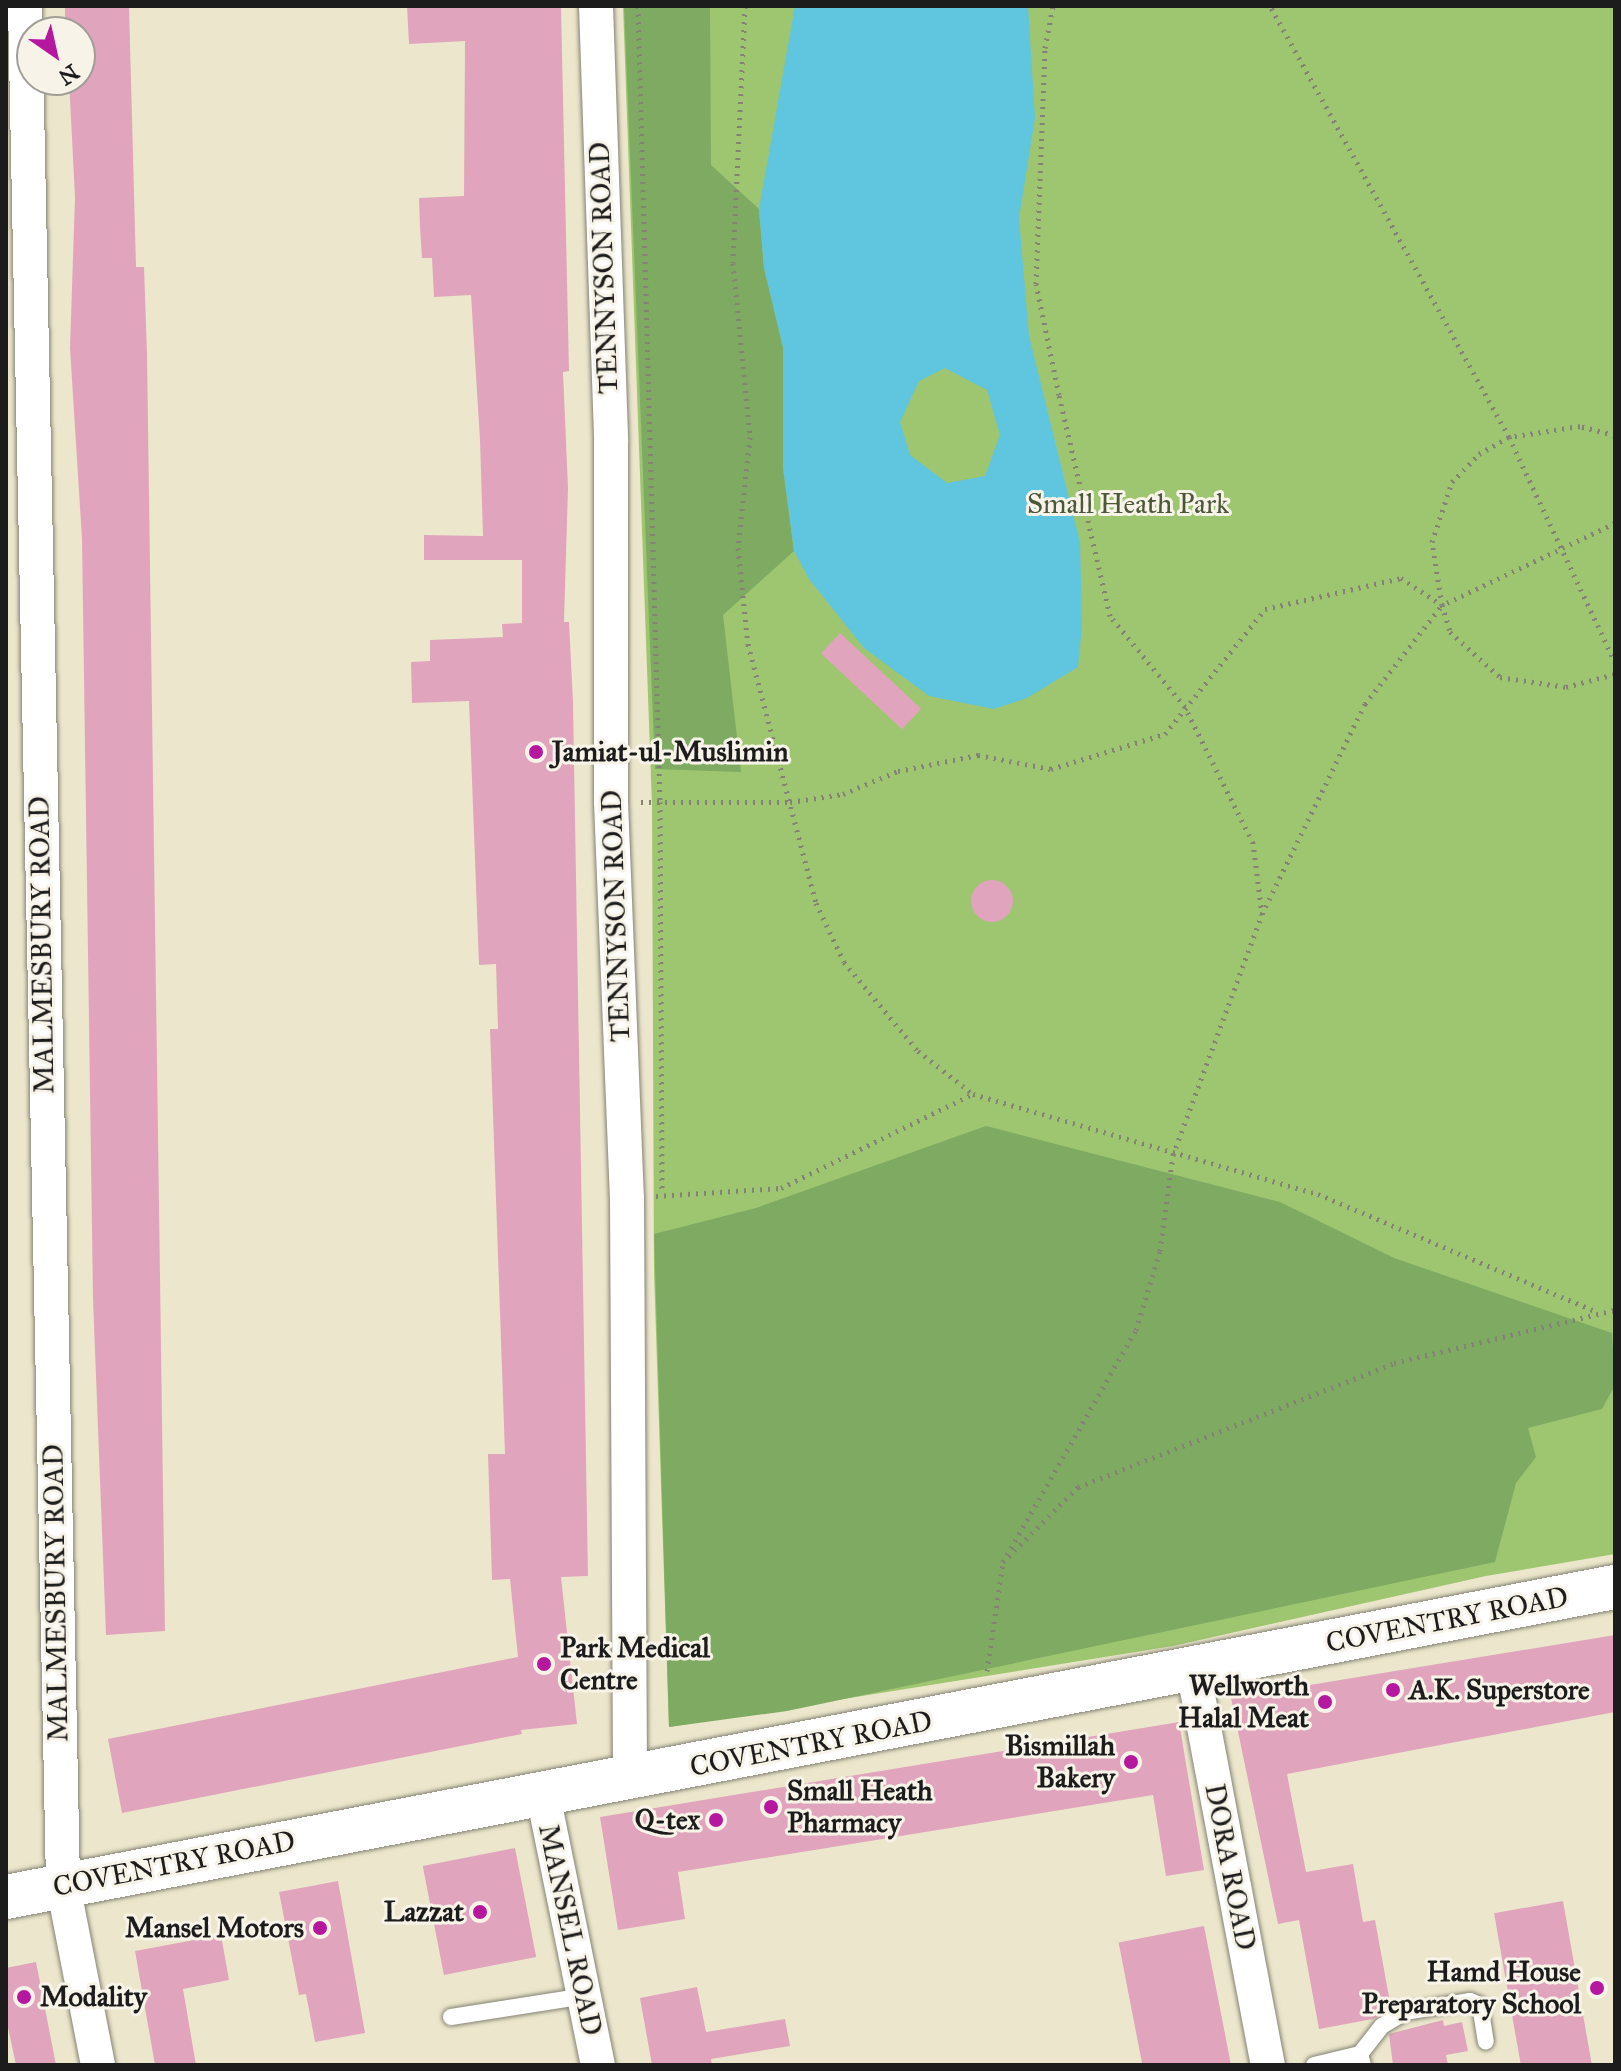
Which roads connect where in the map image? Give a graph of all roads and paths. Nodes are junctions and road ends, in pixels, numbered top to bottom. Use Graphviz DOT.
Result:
graph roads {
  1 [pos="25,6"];
  2 [pos="596,6"];
  3 [pos="638,6"];
  4 [pos="745,6"];
  5 [pos="1053,6"];
  6 [pos="1270,6"];
  7 [pos="1615,435"];
  8 [pos="1509,437"];
  9 [pos="1615,523"];
  10 [pos="1560,550"];
  11 [pos="1442,605"];
  12 [pos="1615,662"];
  13 [pos="1615,674"];
  14 [pos="1185,707"];
  15 [pos="611,802"];
  16 [pos="660,802"];
  17 [pos="790,802"];
  18 [pos="1262,915"];
  19 [pos="973,1094"];
  20 [pos="1173,1155"];
  21 [pos="662,1196"];
  22 [pos="627,1198"];
  23 [pos="662,1211"];
  24 [pos="1615,1310"];
  25 [pos="1595,1311"];
  26 [pos="1003,1562"];
  27 [pos="1615,1587"];
  28 [pos="1193,1669"];
  29 [pos="974,1712"];
  30 [pos="630,1778"];
  31 [pos="543,1795"];
  32 [pos="63,1885"];
  33 [pos="6,1897"];
  34 [pos="585,1996"];
  35 [pos="451,2017"];
  36 [pos="1486,2042"];
  37 [pos="1361,2059"];
  38 [pos="98,2065"];
  39 [pos="598,2065"];
  40 [pos="1268,2065"];
  41 [pos="1314,2065"];
  1 -- 32 [label="street, MALMESBURY ROAD"];
  2 -- 15 [label="street, TENNYSON ROAD"];
  3 -- 16 [label="path"];
  4 -- 17 [label="path"];
  5 -- 14 [label="path"];
  6 -- 8 [label="path"];
  7 -- 8 [label="path"];
  8 -- 10 [label="path"];
  8 -- 11 [label="path"];
  9 -- 10 [label="path"];
  10 -- 11 [label="path"];
  10 -- 12 [label="path"];
  11 -- 13 [label="path"];
  11 -- 14 [label="path"];
  11 -- 18 [label="path"];
  14 -- 17 [label="path"];
  14 -- 18 [label="path"];
  15 -- 16 [label="path"];
  15 -- 22 [label="street, TENNYSON ROAD"];
  16 -- 17 [label="path"];
  16 -- 21 [label="path"];
  17 -- 19 [label="path"];
  18 -- 20 [label="path"];
  19 -- 20 [label="path"];
  19 -- 21 [label="path"];
  20 -- 25 [label="path"];
  20 -- 26 [label="path"];
  21 -- 22 [label="path"];
  21 -- 23 [label="path"];
  22 -- 30 [label="street, TENNYSON ROAD"];
  24 -- 25 [label="path"];
  25 -- 26 [label="path"];
  26 -- 29 [label="path"];
  27 -- 28 [label="street, COVENTRY ROAD"];
  28 -- 29 [label="street, COVENTRY ROAD"];
  28 -- 40 [label="street, DORA ROAD"];
  29 -- 30 [label="street, COVENTRY ROAD"];
  30 -- 31 [label="street, COVENTRY ROAD"];
  31 -- 32 [label="street, COVENTRY ROAD"];
  31 -- 34 [label="street, MANSEL ROAD"];
  32 -- 33 [label="street, COVENTRY ROAD"];
  32 -- 38 [label="street, MALMESBURY ROAD"];
  34 -- 35 [label="lane"];
  34 -- 39 [label="street, MANSEL ROAD"];
  36 -- 37 [label="lane"];
  37 -- 41 [label="lane"];
}
